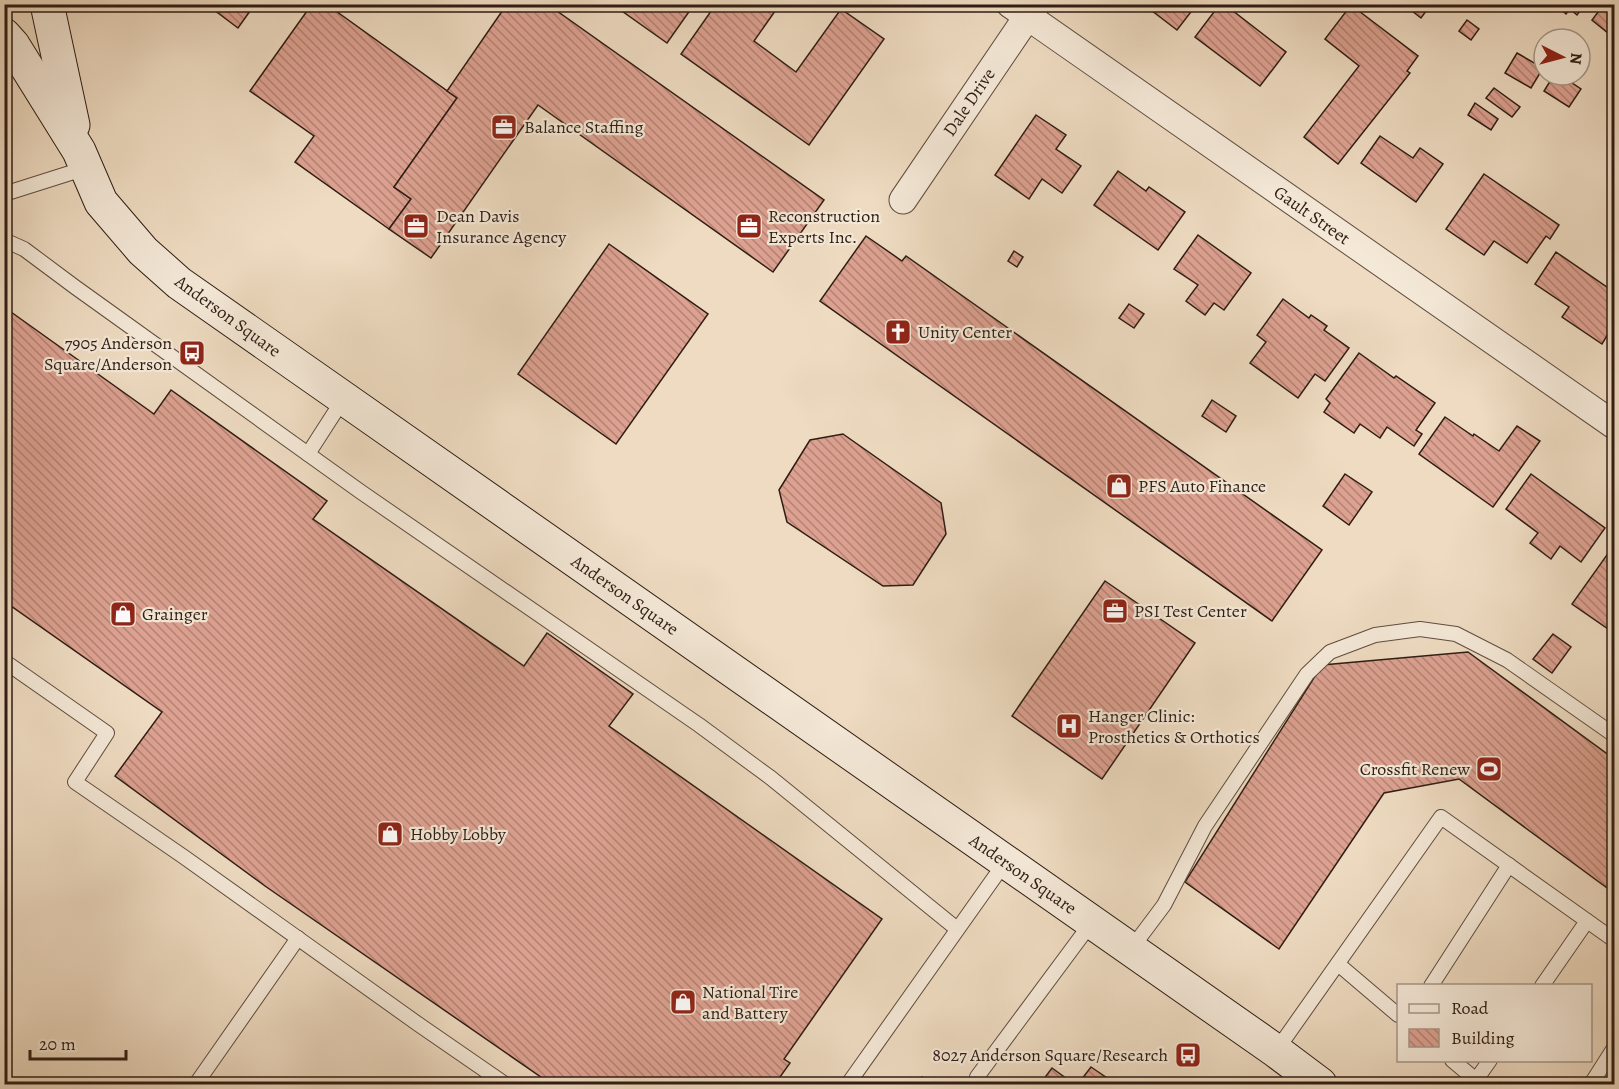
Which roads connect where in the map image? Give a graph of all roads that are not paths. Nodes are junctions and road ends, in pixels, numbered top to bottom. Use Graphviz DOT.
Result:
graph roads {
  1 [pos="47,4"];
  2 [pos="1024,8"];
  3 [pos="8,41"];
  4 [pos="82,159"];
  5 [pos="4,194"];
  6 [pos="903,200"];
  7 [pos="4,240"];
  8 [pos="344,398"];
  9 [pos="1614,425"];
  10 [pos="309,454"];
  11 [pos="4,661"];
  12 [pos="1614,735"];
  13 [pos="1006,861"];
  14 [pos="1509,866"];
  15 [pos="1587,921"];
  16 [pos="1092,922"];
  17 [pos="957,930"];
  18 [pos="298,938"];
  19 [pos="1614,940"];
  20 [pos="1131,949"];
  21 [pos="1338,964"];
  22 [pos="1432,984"];
  23 [pos="1543,984"];
  24 [pos="1397,1014"];
  25 [pos="1614,1048"];
  26 [pos="1276,1051"];
  27 [pos="1454,1062"];
  28 [pos="1489,1062"];
  29 [pos="977,1077"];
  30 [pos="1477,1082"];
  31 [pos="196,1084"];
  32 [pos="505,1084"];
  33 [pos="848,1084"];
  34 [pos="1320,1084"];
  35 [pos="1591,1084"];
  1 -- 4 [label="main road"];
  2 -- 6 [label="street, Dale Drive"];
  2 -- 9 [label="street, Gault Street"];
  3 -- 4 [label="main road, Anderson Square"];
  4 -- 5 [label="lane"];
  4 -- 8 [label="main road, Anderson Square"];
  7 -- 10 [label="lane"];
  8 -- 10 [label="lane"];
  8 -- 13 [label="main road, Anderson Square"];
  10 -- 17 [label="lane"];
  11 -- 18 [label="lane"];
  12 -- 20 [label="lane"];
  13 -- 16 [label="main road, Anderson Square"];
  13 -- 17 [label="lane"];
  14 -- 15 [label="lane"];
  14 -- 21 [label="lane"];
  14 -- 22 [label="lane"];
  15 -- 19 [label="lane"];
  15 -- 23 [label="lane"];
  16 -- 20 [label="main road, Anderson Square"];
  16 -- 29 [label="lane"];
  17 -- 33 [label="lane"];
  18 -- 31 [label="lane"];
  18 -- 32 [label="lane"];
  20 -- 26 [label="main road, Anderson Square"];
  21 -- 24 [label="lane"];
  21 -- 26 [label="lane"];
  25 -- 35 [label="lane"];
  26 -- 34 [label="main road, Anderson Square"];
  27 -- 30 [label="lane"];
  28 -- 30 [label="lane"];
}
